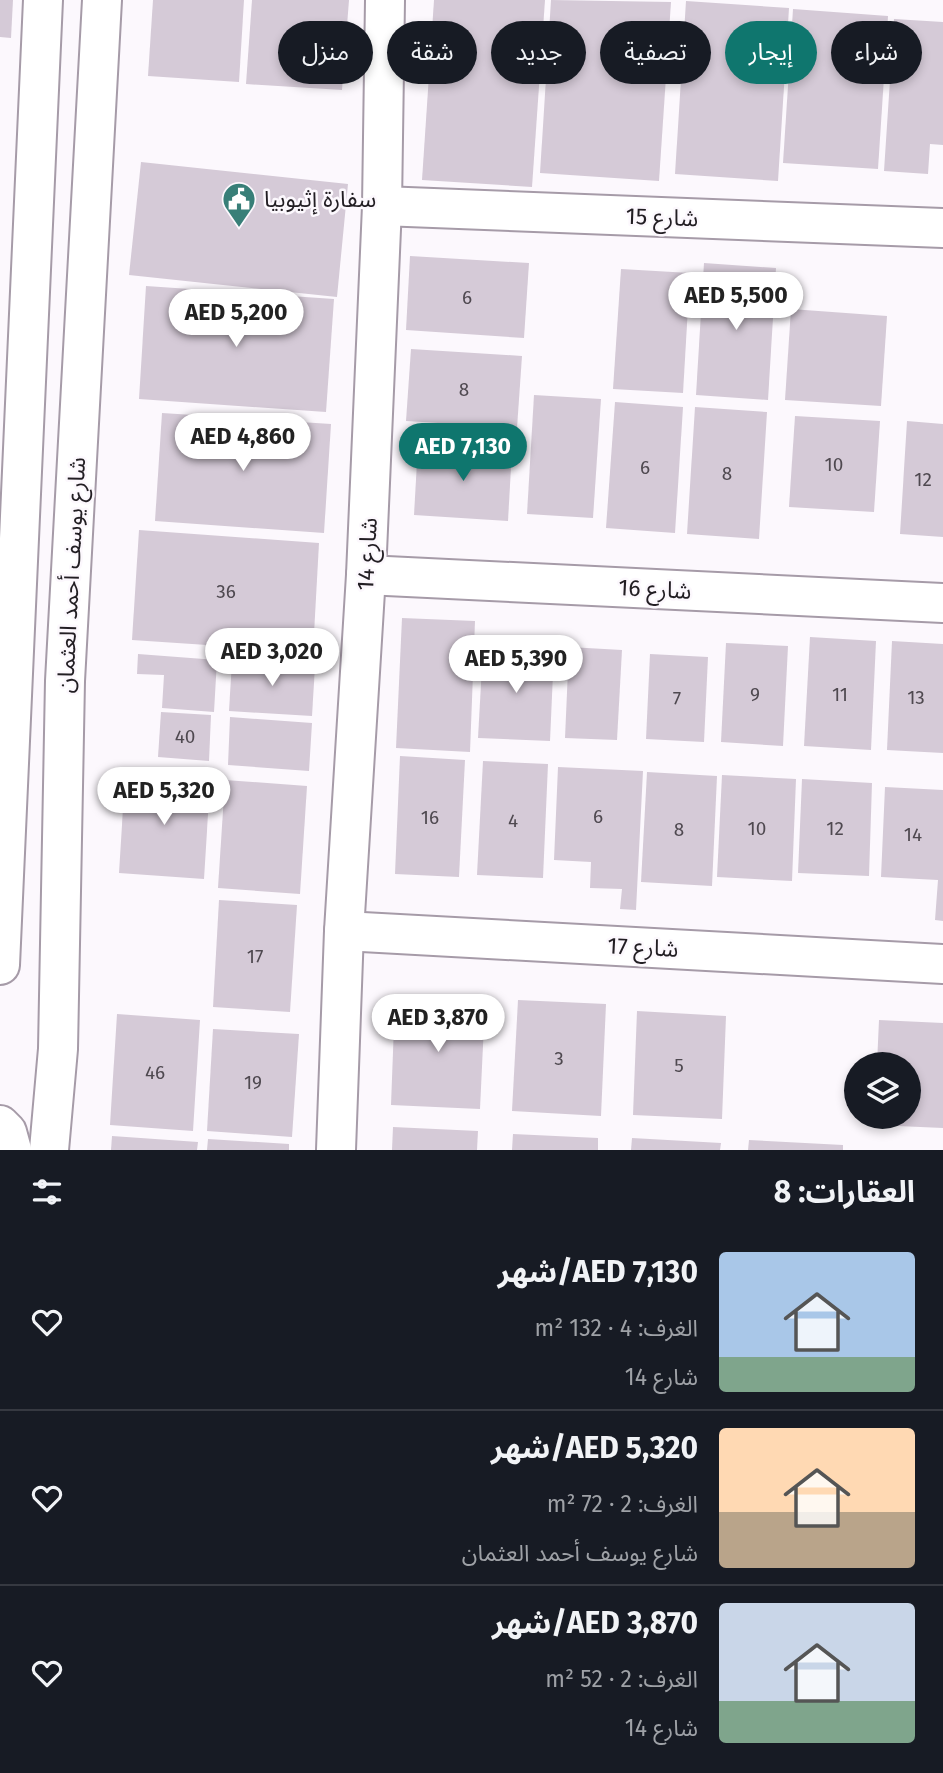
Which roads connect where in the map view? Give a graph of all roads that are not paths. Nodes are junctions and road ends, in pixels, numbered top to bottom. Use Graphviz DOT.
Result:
graph roads {
  1 [pos="43,0"];
  2 [pos="102,0"];
  3 [pos="385,0"];
  4 [pos="382,206"];
  5 [pos="943,228"];
  6 [pos="31,306"];
  7 [pos="366,575"];
  8 [pos="943,603"];
  9 [pos="65,681"];
  10 [pos="10,770"];
  11 [pos="344,931"];
  12 [pos="943,964"];
  13 [pos="0,965"];
  14 [pos="58,1049"];
  15 [pos="0,1125"];
  16 [pos="12,1150"];
  17 [pos="49,1150"];
  18 [pos="336,1150"];
  1 -- 6 [label="street"];
  2 -- 9 [label="street, شارع يوسف أحمد العثمان"];
  3 -- 4 [label="street, شارع 14"];
  4 -- 5 [label="street, شارع 15"];
  4 -- 7 [label="street, شارع 14"];
  6 -- 9 [label="street"];
  6 -- 10 [label="street"];
  7 -- 8 [label="street, شارع 16"];
  7 -- 11 [label="street, شارع 14"];
  9 -- 14 [label="street, شارع يوسف أحمد العثمان"];
  10 -- 13 [label="street"];
  10 -- 14 [label="street"];
  11 -- 12 [label="street, شارع 17"];
  11 -- 18 [label="street, شارع 14"];
  14 -- 17 [label="street, شارع يوسف أحمد العثمان"];
  15 -- 16 [label="street"];
}
